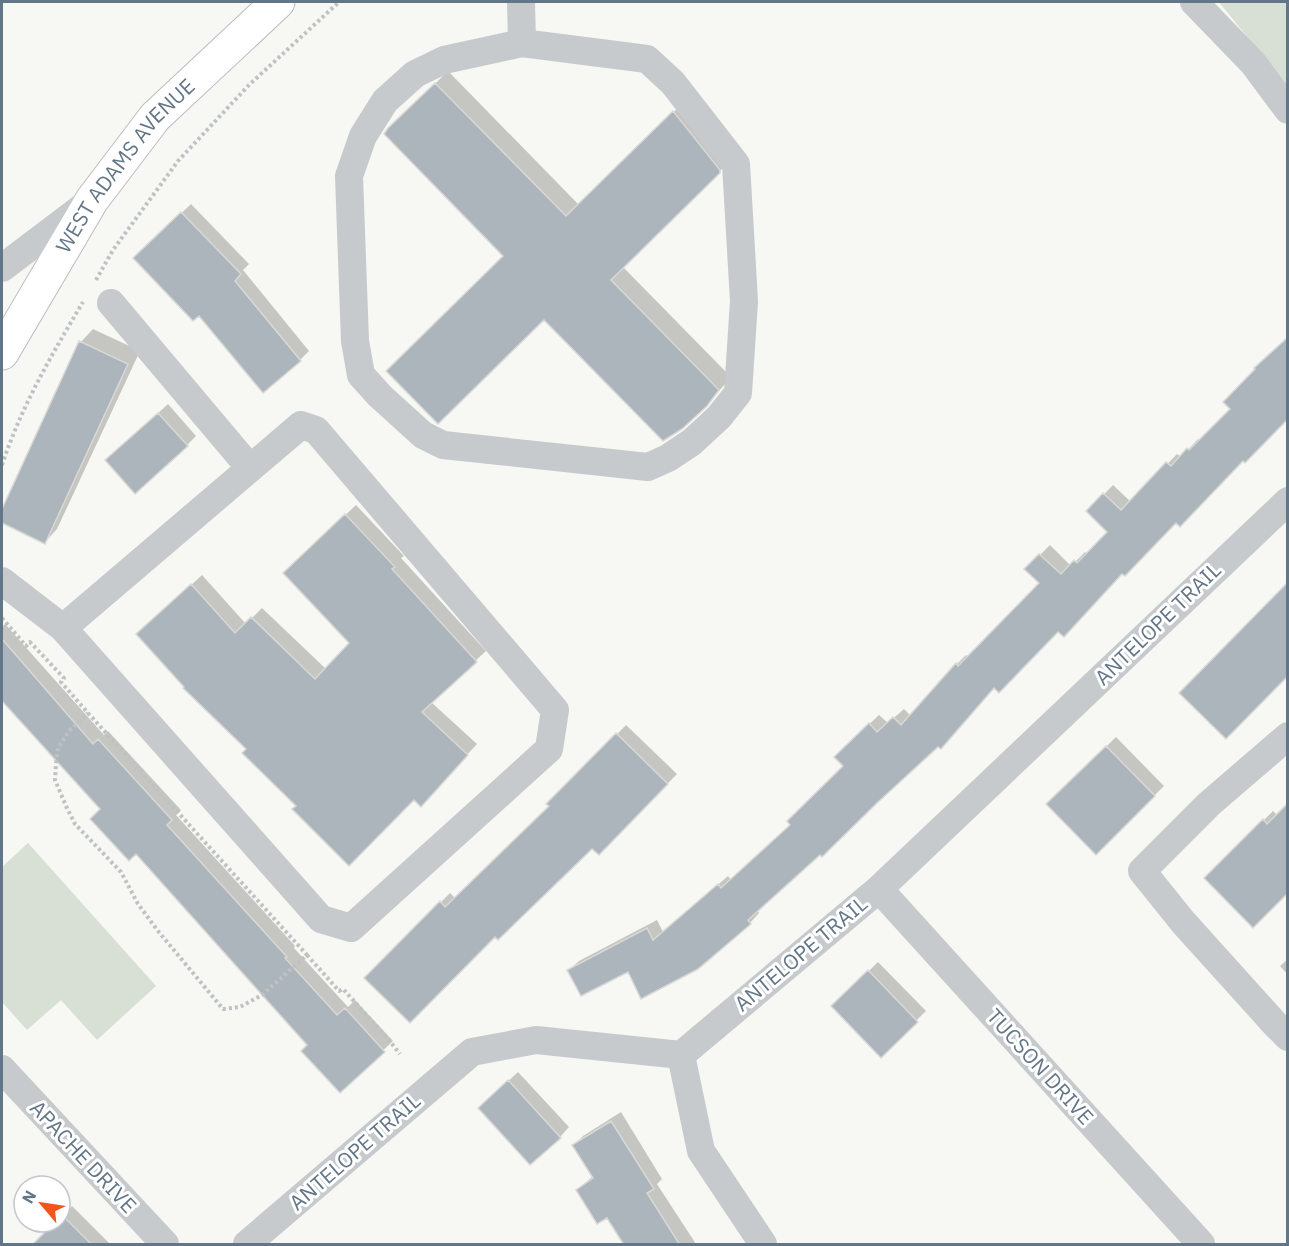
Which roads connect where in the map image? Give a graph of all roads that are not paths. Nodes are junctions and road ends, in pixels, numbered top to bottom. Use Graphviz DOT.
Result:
graph roads {
  1 [pos="278,2"];
  2 [pos="521,2"];
  3 [pos="1194,2"];
  4 [pos="522,43"];
  5 [pos="1287,110"];
  6 [pos="92,200"];
  7 [pos="2,268"];
  8 [pos="95,297"];
  9 [pos="2,353"];
  10 [pos="250,468"];
  11 [pos="1287,501"];
  12 [pos="2,581"];
  13 [pos="63,628"];
  14 [pos="1287,736"];
  15 [pos="879,889"];
  16 [pos="1287,1037"];
  17 [pos="681,1055"];
  18 [pos="2,1070"];
  19 [pos="165,1245"];
  20 [pos="246,1245"];
  21 [pos="763,1245"];
  22 [pos="1202,1245"];
  1 -- 6 [label="main road, WEST ADAMS AVENUE"];
  2 -- 4 [label="street"];
  3 -- 5 [label="street"];
  4 -- 4 [label="street"];
  6 -- 7 [label="street"];
  6 -- 9 [label="main road, WEST ADAMS AVENUE"];
  8 -- 10 [label="street"];
  10 -- 13 [label="street"];
  10 -- 13 [label="street"];
  11 -- 15 [label="street, ANTELOPE TRAIL"];
  12 -- 13 [label="street"];
  14 -- 16 [label="street"];
  15 -- 17 [label="street, ANTELOPE TRAIL"];
  15 -- 22 [label="street, TUCSON DRIVE"];
  17 -- 20 [label="street, ANTELOPE TRAIL"];
  17 -- 21 [label="street"];
  18 -- 19 [label="street, APACHE DRIVE"];
}
